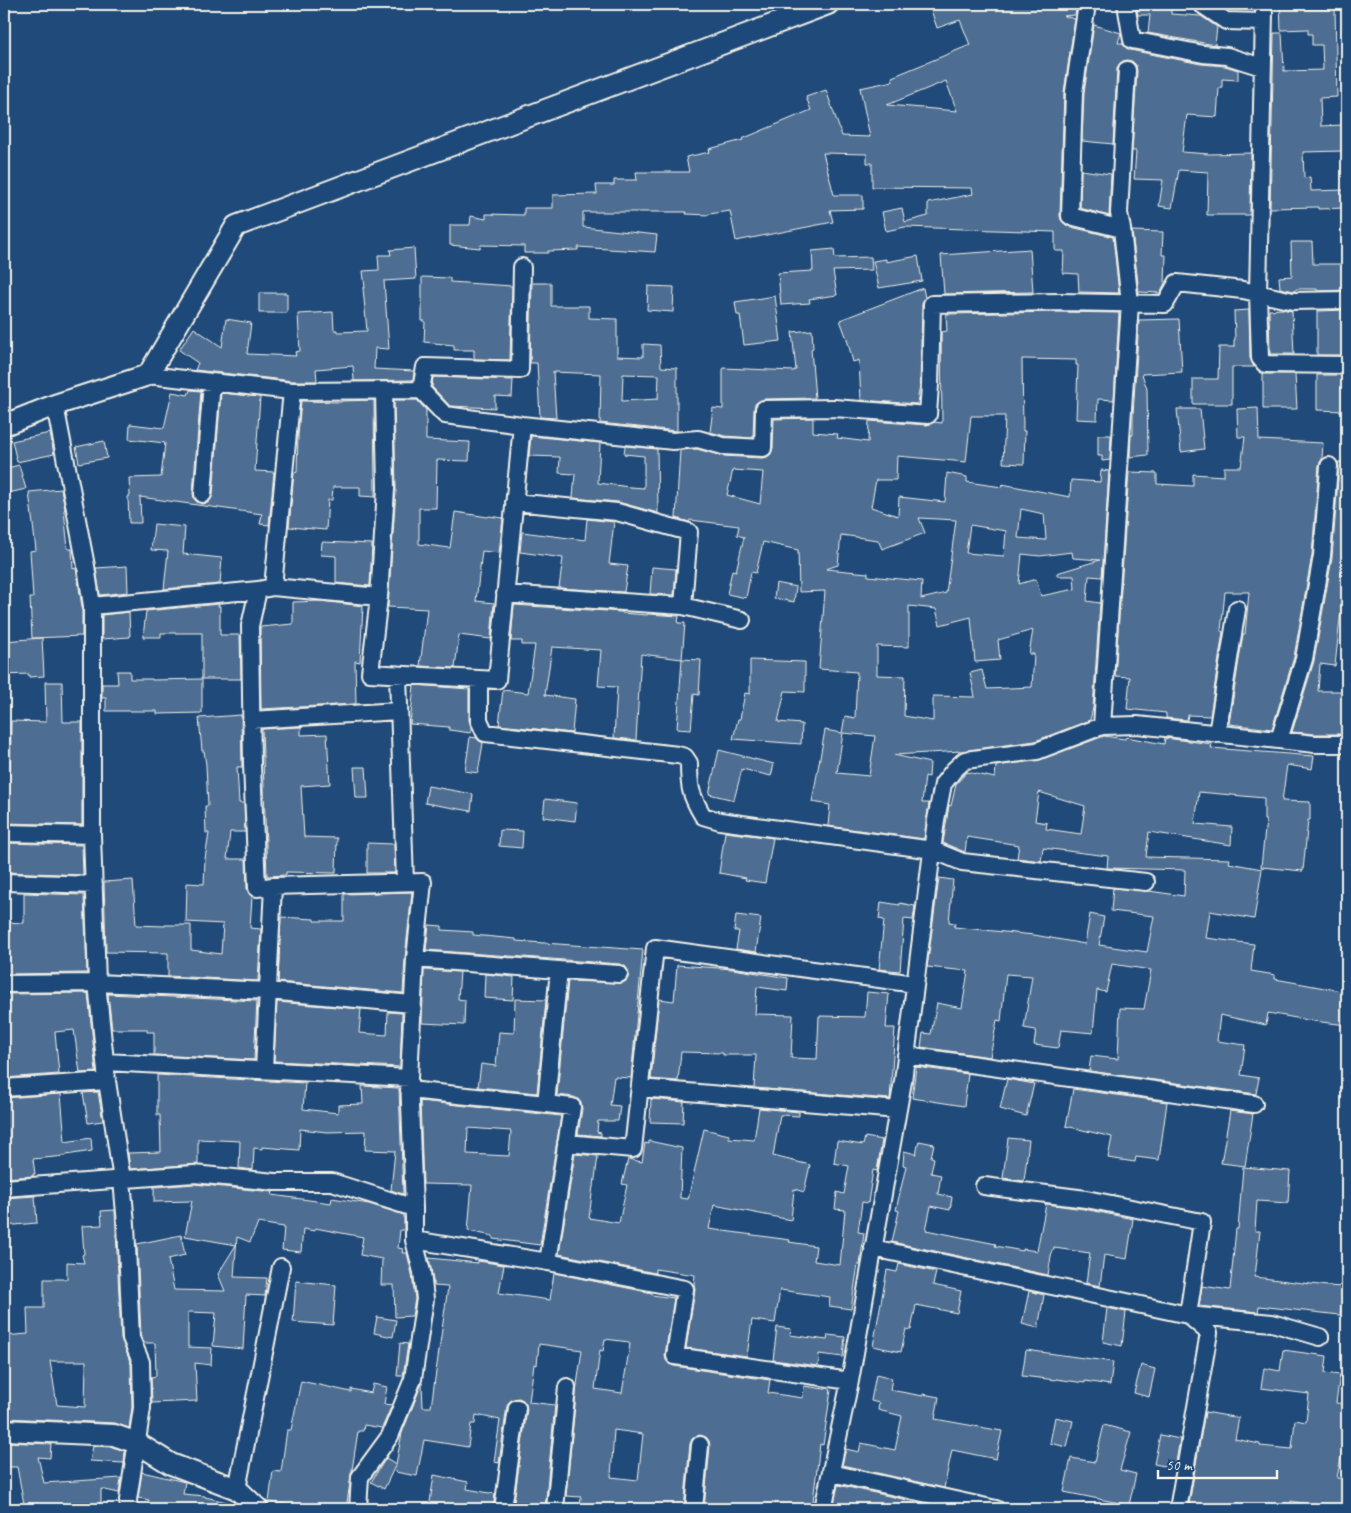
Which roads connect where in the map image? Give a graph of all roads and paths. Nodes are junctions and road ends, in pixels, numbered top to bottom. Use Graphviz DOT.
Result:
graph roads {
  1 [pos="828,4"];
  2 [pos="1087,4"];
  3 [pos="1126,4"];
  4 [pos="1200,4"];
  5 [pos="1262,67"];
  6 [pos="1127,70"];
  7 [pos="1122,228"];
  8 [pos="522,267"];
  9 [pos="1258,294"];
  10 [pos="1347,300"];
  11 [pos="1130,304"];
  12 [pos="1347,365"];
  13 [pos="148,374"];
  14 [pos="212,382"];
  15 [pos="421,390"];
  16 [pos="292,391"];
  17 [pos="384,391"];
  18 [pos="55,405"];
  19 [pos="4,424"];
  20 [pos="522,425"];
  21 [pos="1329,466"];
  22 [pos="203,494"];
  23 [pos="514,502"];
  24 [pos="266,589"];
  25 [pos="506,594"];
  26 [pos="379,597"];
  27 [pos="92,606"];
  28 [pos="683,606"];
  29 [pos="1237,609"];
  30 [pos="742,620"];
  31 [pos="398,675"];
  32 [pos="479,679"];
  33 [pos="399,711"];
  34 [pos="251,720"];
  35 [pos="1102,726"];
  36 [pos="1217,734"];
  37 [pos="1279,740"];
  38 [pos="1347,744"];
  39 [pos="4,833"];
  40 [pos="92,835"];
  41 [pos="932,850"];
  42 [pos="4,882"];
  43 [pos="405,882"];
  44 [pos="1146,882"];
  45 [pos="94,885"];
  46 [pos="273,886"];
  47 [pos="415,959"];
  48 [pos="559,970"];
  49 [pos="619,974"];
  50 [pos="97,982"];
  51 [pos="4,984"];
  52 [pos="915,984"];
  53 [pos="268,991"];
  54 [pos="412,1004"];
  55 [pos="906,1055"];
  56 [pos="105,1062"];
  57 [pos="264,1070"];
  58 [pos="107,1081"];
  59 [pos="409,1084"];
  60 [pos="4,1088"];
  61 [pos="640,1088"];
  62 [pos="546,1104"];
  63 [pos="1254,1104"];
  64 [pos="898,1110"];
  65 [pos="566,1143"];
  66 [pos="122,1180"];
  67 [pos="984,1186"];
  68 [pos="4,1188"];
  69 [pos="414,1208"];
  70 [pos="414,1240"];
  71 [pos="873,1248"];
  72 [pos="548,1262"];
  73 [pos="281,1267"];
  74 [pos="1188,1315"];
  75 [pos="1320,1337"];
  76 [pos="850,1381"];
  77 [pos="567,1387"];
  78 [pos="517,1408"];
  79 [pos="4,1430"];
  80 [pos="136,1443"];
  81 [pos="700,1445"];
  82 [pos="830,1473"];
  83 [pos="237,1489"];
  84 [pos="129,1509"];
  85 [pos="258,1509"];
  86 [pos="358,1509"];
  87 [pos="503,1509"];
  88 [pos="555,1509"];
  89 [pos="694,1509"];
  90 [pos="823,1509"];
  91 [pos="996,1509"];
  92 [pos="1178,1509"];
  1 -- 13 [label="street"];
  2 -- 7 [label="street"];
  3 -- 5 [label="street"];
  4 -- 5 [label="street"];
  5 -- 9 [label="street"];
  6 -- 7 [label="street"];
  7 -- 11 [label="street"];
  8 -- 15 [label="street"];
  9 -- 10 [label="street"];
  9 -- 11 [label="street"];
  9 -- 12 [label="street"];
  11 -- 20 [label="street"];
  11 -- 35 [label="street"];
  13 -- 14 [label="street"];
  13 -- 18 [label="street"];
  14 -- 16 [label="street"];
  14 -- 22 [label="street"];
  15 -- 17 [label="street"];
  15 -- 20 [label="street"];
  16 -- 17 [label="street"];
  16 -- 24 [label="street"];
  17 -- 26 [label="street"];
  18 -- 19 [label="street"];
  18 -- 27 [label="street"];
  20 -- 23 [label="street"];
  21 -- 37 [label="street"];
  23 -- 25 [label="street"];
  23 -- 28 [label="street"];
  24 -- 26 [label="street"];
  24 -- 27 [label="street"];
  24 -- 34 [label="street"];
  25 -- 28 [label="street"];
  25 -- 32 [label="street"];
  26 -- 31 [label="street"];
  27 -- 40 [label="street"];
  28 -- 30 [label="street"];
  29 -- 36 [label="street"];
  31 -- 32 [label="street"];
  31 -- 33 [label="street"];
  32 -- 41 [label="street"];
  33 -- 34 [label="street"];
  33 -- 43 [label="street"];
  34 -- 46 [label="street"];
  35 -- 36 [label="street"];
  35 -- 41 [label="street"];
  36 -- 37 [label="street"];
  37 -- 38 [label="street"];
  39 -- 40 [label="street"];
  40 -- 45 [label="street"];
  41 -- 44 [label="street"];
  41 -- 52 [label="street"];
  42 -- 45 [label="street"];
  43 -- 46 [label="street"];
  43 -- 47 [label="street"];
  45 -- 50 [label="street"];
  46 -- 53 [label="street"];
  47 -- 48 [label="street"];
  47 -- 54 [label="street"];
  48 -- 49 [label="street"];
  48 -- 62 [label="street"];
  50 -- 51 [label="street"];
  50 -- 53 [label="street"];
  50 -- 56 [label="street"];
  52 -- 55 [label="street"];
  52 -- 61 [label="street"];
  53 -- 54 [label="street"];
  53 -- 57 [label="street"];
  54 -- 59 [label="street"];
  55 -- 63 [label="street"];
  55 -- 64 [label="street"];
  56 -- 57 [label="street"];
  56 -- 58 [label="street"];
  57 -- 59 [label="street"];
  58 -- 60 [label="street"];
  58 -- 66 [label="street"];
  59 -- 62 [label="street"];
  59 -- 69 [label="street"];
  61 -- 64 [label="street"];
  61 -- 65 [label="street"];
  62 -- 65 [label="street"];
  64 -- 71 [label="street"];
  65 -- 72 [label="street"];
  66 -- 68 [label="street"];
  66 -- 69 [label="street"];
  66 -- 80 [label="street"];
  67 -- 74 [label="street"];
  69 -- 70 [label="street"];
  70 -- 72 [label="street"];
  70 -- 86 [label="street"];
  71 -- 74 [label="street"];
  71 -- 76 [label="street"];
  72 -- 76 [label="street"];
  73 -- 83 [label="street"];
  74 -- 75 [label="street"];
  74 -- 92 [label="street"];
  76 -- 82 [label="street"];
  77 -- 88 [label="street"];
  78 -- 87 [label="street"];
  79 -- 80 [label="street"];
  80 -- 83 [label="street"];
  80 -- 84 [label="street"];
  81 -- 89 [label="street"];
  82 -- 90 [label="street"];
  82 -- 91 [label="street"];
  83 -- 85 [label="street"];
}
